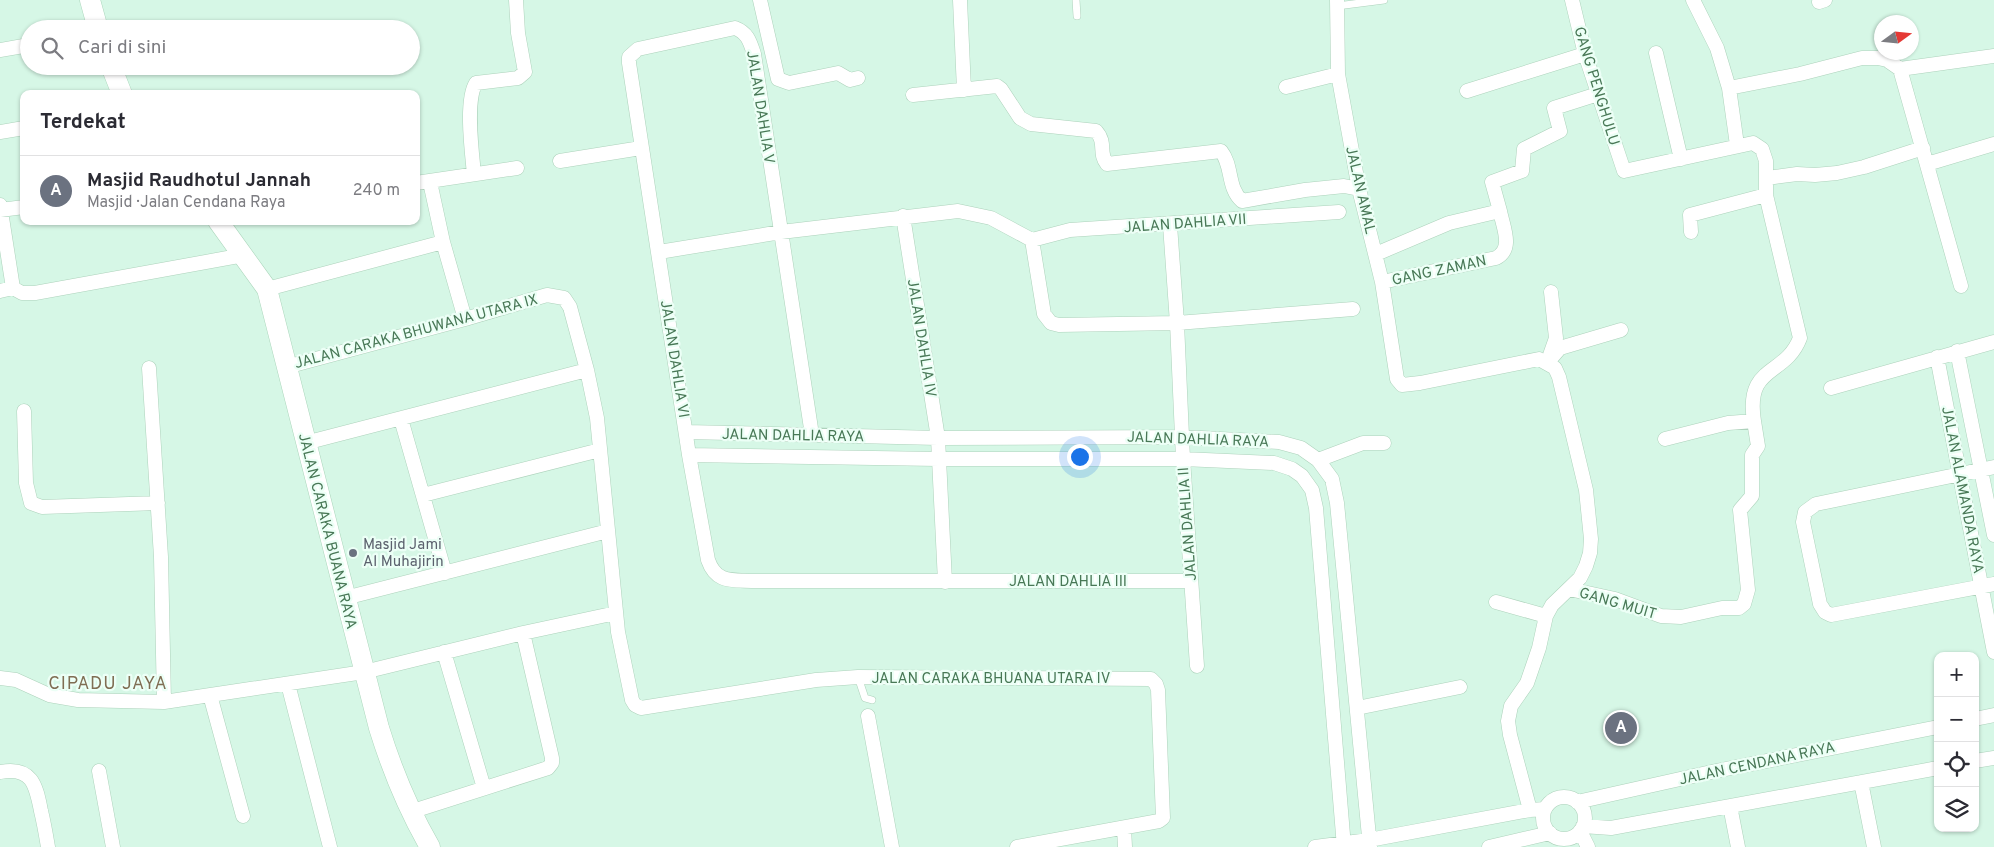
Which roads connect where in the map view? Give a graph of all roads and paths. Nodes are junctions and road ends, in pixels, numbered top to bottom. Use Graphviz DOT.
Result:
graph roads {
  1 [pos="90,0"];
  2 [pos="516,0"];
  3 [pos="760,0"];
  4 [pos="960,0"];
  5 [pos="1076,0"];
  6 [pos="1384,0"];
  7 [pos="1572,0"];
  8 [pos="1693,0"];
  9 [pos="1337,3"];
  10 [pos="1077,16"];
  11 [pos="96,20"];
  12 [pos="20,47"];
  13 [pos="638,49"];
  14 [pos="0,50"];
  15 [pos="1585,54"];
  16 [pos="1656,54"];
  17 [pos="1994,56"];
  18 [pos="1900,69"];
  19 [pos="1338,74"];
  20 [pos="115,75"];
  21 [pos="858,78"];
  22 [pos="1286,87"];
  23 [pos="1729,88"];
  24 [pos="120,90"];
  25 [pos="964,90"];
  26 [pos="1467,91"];
  27 [pos="1598,94"];
  28 [pos="913,96"];
  29 [pos="20,129"];
  30 [pos="0,132"];
  31 [pos="1994,144"];
  32 [pos="1737,145"];
  33 [pos="641,148"];
  34 [pos="1923,148"];
  35 [pos="1681,159"];
  36 [pos="560,161"];
  37 [pos="1928,164"];
  38 [pos="517,168"];
  39 [pos="474,174"];
  40 [pos="1767,178"];
  41 [pos="430,182"];
  42 [pos="420,183"];
  43 [pos="1359,189"];
  44 [pos="1766,195"];
  45 [pos="20,207"];
  46 [pos="0,208"];
  47 [pos="1500,211"];
  48 [pos="1340,212"];
  49 [pos="902,216"];
  50 [pos="221,225"];
  51 [pos="1170,225"];
  52 [pos="781,232"];
  53 [pos="1691,232"];
  54 [pos="1032,240"];
  55 [pos="443,242"];
  56 [pos="659,252"];
  57 [pos="1376,254"];
  58 [pos="244,255"];
  59 [pos="1382,282"];
  60 [pos="1962,286"];
  61 [pos="267,289"];
  62 [pos="6,290"];
  63 [pos="1551,292"];
  64 [pos="547,294"];
  65 [pos="1353,309"];
  66 [pos="465,319"];
  67 [pos="1177,323"];
  68 [pos="1621,330"];
  69 [pos="1994,342"];
  70 [pos="1957,351"];
  71 [pos="1937,357"];
  72 [pos="1548,363"];
  73 [pos="286,367"];
  74 [pos="149,368"];
  75 [pos="587,370"];
  76 [pos="1831,388"];
  77 [pos="24,411"];
  78 [pos="401,419"];
  79 [pos="1754,421"];
  80 [pos="686,432"];
  81 [pos="812,435"];
  82 [pos="1182,437"];
  83 [pos="938,438"];
  84 [pos="1665,439"];
  85 [pos="305,443"];
  86 [pos="1384,443"];
  87 [pos="600,450"];
  88 [pos="689,455"];
  89 [pos="938,459"];
  90 [pos="1182,459"];
  91 [pos="1318,460"];
  92 [pos="1987,469"];
  93 [pos="1960,475"];
  94 [pos="423,496"];
  95 [pos="158,504"];
  96 [pos="608,531"];
  97 [pos="1994,535"];
  98 [pos="711,571"];
  99 [pos="445,573"];
  100 [pos="1191,581"];
  101 [pos="945,582"];
  102 [pos="1988,585"];
  103 [pos="1569,589"];
  104 [pos="345,598"];
  105 [pos="1496,602"];
  106 [pos="616,613"];
  107 [pos="1546,616"];
  108 [pos="523,633"];
  109 [pos="444,652"];
  110 [pos="1994,652"];
  111 [pos="1197,666"];
  112 [pos="364,672"];
  113 [pos="858,677"];
  114 [pos="0,678"];
  115 [pos="288,684"];
  116 [pos="1460,687"];
  117 [pos="210,695"];
  118 [pos="872,700"];
  119 [pos="164,702"];
  120 [pos="1357,708"];
  121 [pos="1994,715"];
  122 [pos="868,716"];
  123 [pos="1979,718"];
  124 [pos="1934,727"];
  125 [pos="1979,761"];
  126 [pos="1993,762"];
  127 [pos="1934,769"];
  128 [pos="99,771"];
  129 [pos="0,772"];
  130 [pos="1861,782"];
  131 [pos="484,788"];
  132 [pos="1577,802"];
  133 [pos="1730,806"];
  134 [pos="1545,809"];
  135 [pos="1530,810"];
  136 [pos="410,812"];
  137 [pos="243,816"];
  138 [pos="1124,828"];
  139 [pos="1582,829"];
  140 [pos="1553,839"];
  141 [pos="1369,843"];
  142 [pos="1344,845"];
  143 [pos="48,847"];
  144 [pos="113,847"];
  145 [pos="330,847"];
  146 [pos="430,847"];
  147 [pos="892,847"];
  148 [pos="1017,847"];
  149 [pos="1125,847"];
  150 [pos="1314,847"];
  151 [pos="1489,847"];
  152 [pos="1588,847"];
  153 [pos="1738,847"];
  154 [pos="1874,847"];
  1 -- 11 [label="street"];
  2 -- 39 [label="street"];
  3 -- 21 [label="street"];
  4 -- 25 [label="street"];
  5 -- 10 [label="lane"];
  6 -- 9 [label="lane"];
  7 -- 15 [label="street, GANG PENGHULU"];
  8 -- 23 [label="street"];
  9 -- 19 [label="street, JALAN AMAL"];
  12 -- 14 [label="street"];
  13 -- 33 [label="street, JALAN DAHLIA VI"];
  13 -- 52 [label="street, JALAN DAHLIA V"];
  15 -- 26 [label="street"];
  15 -- 27 [label="street, GANG PENGHULU"];
  16 -- 35 [label="street"];
  17 -- 18 [label="street"];
  18 -- 23 [label="street"];
  18 -- 34 [label="street"];
  19 -- 22 [label="street"];
  19 -- 43 [label="street, JALAN AMAL"];
  20 -- 24 [label="street"];
  23 -- 32 [label="street"];
  25 -- 28 [label="street"];
  25 -- 43 [label="street"];
  27 -- 35 [label="street, GANG PENGHULU"];
  27 -- 47 [label="street"];
  29 -- 30 [label="street"];
  31 -- 37 [label="street"];
  32 -- 35 [label="street"];
  32 -- 40 [label="street"];
  33 -- 36 [label="street"];
  33 -- 56 [label="street, JALAN DAHLIA VI"];
  34 -- 37 [label="street"];
  34 -- 40 [label="street"];
  37 -- 60 [label="street"];
  38 -- 39 [label="street"];
  39 -- 41 [label="street"];
  40 -- 44 [label="street"];
  41 -- 42 [label="street"];
  41 -- 55 [label="street"];
  43 -- 57 [label="street, JALAN AMAL"];
  44 -- 53 [label="street"];
  44 -- 79 [label="street"];
  45 -- 46 [label="street"];
  46 -- 62 [label="street"];
  47 -- 57 [label="street"];
  47 -- 59 [label="street, GANG ZAMAN"];
  48 -- 51 [label="street, JALAN DAHLIA VII"];
  49 -- 52 [label="street"];
  49 -- 54 [label="street"];
  49 -- 83 [label="street, JALAN DAHLIA IV"];
  50 -- 58 [label="street, JALAN CARAKA BUANA RAYA"];
  51 -- 54 [label="street, JALAN DAHLIA VII"];
  51 -- 67 [label="street, JALAN DAHLIA II"];
  52 -- 56 [label="street"];
  52 -- 81 [label="street, JALAN DAHLIA V"];
  54 -- 67 [label="street"];
  55 -- 61 [label="street"];
  55 -- 66 [label="street"];
  56 -- 80 [label="street, JALAN DAHLIA VI"];
  57 -- 59 [label="street, JALAN AMAL"];
  58 -- 61 [label="street, JALAN CARAKA BUANA RAYA"];
  58 -- 62 [label="street"];
  59 -- 72 [label="street, JALAN AMAL"];
  61 -- 73 [label="street, JALAN CARAKA BUANA RAYA"];
  63 -- 72 [label="street"];
  64 -- 66 [label="street, JALAN CARAKA BHUWANA UTARA IX"];
  64 -- 75 [label="street, JALAN CARAKA BHUANA UTARA IV"];
  65 -- 67 [label="street"];
  66 -- 73 [label="street, JALAN CARAKA BHUWANA UTARA IX"];
  67 -- 82 [label="street, JALAN DAHLIA II"];
  68 -- 72 [label="street"];
  69 -- 70 [label="street"];
  70 -- 71 [label="street"];
  70 -- 92 [label="street, JALAN ALAMANDA RAYA"];
  71 -- 76 [label="street"];
  71 -- 93 [label="street, JALAN ALAMANDA RAYA"];
  72 -- 103 [label="street"];
  73 -- 85 [label="street, JALAN CARAKA BUANA RAYA"];
  74 -- 95 [label="street"];
  75 -- 78 [label="street"];
  75 -- 87 [label="street, JALAN CARAKA BHUANA UTARA IV"];
  77 -- 95 [label="street"];
  78 -- 85 [label="street"];
  78 -- 94 [label="street"];
  79 -- 84 [label="street"];
  79 -- 103 [label="street, GANG MUIT"];
  80 -- 81 [label="street, JALAN DAHLIA RAYA"];
  80 -- 88 [label="street, JALAN DAHLIA VI"];
  81 -- 83 [label="street, JALAN DAHLIA RAYA"];
  82 -- 83 [label="street, JALAN DAHLIA RAYA"];
  82 -- 90 [label="street, JALAN DAHLIA II"];
  82 -- 91 [label="street, JALAN DAHLIA RAYA"];
  83 -- 89 [label="street, JALAN DAHLIA IV"];
  85 -- 104 [label="street, JALAN CARAKA BUANA RAYA"];
  86 -- 91 [label="street"];
  87 -- 94 [label="street"];
  87 -- 96 [label="street, JALAN CARAKA BHUANA UTARA IV"];
  88 -- 89 [label="street, JALAN DAHLIA RAYA"];
  88 -- 98 [label="street, JALAN DAHLIA VI"];
  89 -- 90 [label="street, JALAN DAHLIA RAYA"];
  89 -- 101 [label="street"];
  90 -- 100 [label="street, JALAN DAHLIA II"];
  90 -- 142 [label="street, JALAN DAHLIA RAYA"];
  91 -- 120 [label="street, JALAN DAHLIA RAYA"];
  92 -- 93 [label="street"];
  92 -- 97 [label="street, JALAN ALAMANDA RAYA"];
  93 -- 102 [label="street, JALAN ALAMANDA RAYA"];
  93 -- 102 [label="street"];
  94 -- 99 [label="street"];
  95 -- 119 [label="street"];
  96 -- 99 [label="street"];
  96 -- 106 [label="street, JALAN CARAKA BHUANA UTARA IV"];
  98 -- 101 [label="street, JALAN DAHLIA III"];
  99 -- 104 [label="street"];
  100 -- 101 [label="street, JALAN DAHLIA III"];
  100 -- 111 [label="street, JALAN DAHLIA II"];
  102 -- 110 [label="street, JALAN ALAMANDA RAYA"];
  103 -- 107 [label="street"];
  104 -- 112 [label="street, JALAN CARAKA BUANA RAYA"];
  105 -- 107 [label="street"];
  106 -- 108 [label="street"];
  106 -- 113 [label="street, JALAN CARAKA BHUANA UTARA IV"];
  107 -- 135 [label="street"];
  108 -- 109 [label="street"];
  108 -- 131 [label="street"];
  109 -- 112 [label="street"];
  109 -- 131 [label="street"];
  112 -- 115 [label="street"];
  112 -- 136 [label="street, JALAN CARAKA BUANA RAYA"];
  113 -- 118 [label="lane"];
  113 -- 138 [label="street, JALAN CARAKA BHUANA UTARA IV"];
  114 -- 119 [label="street"];
  115 -- 117 [label="street"];
  115 -- 145 [label="street"];
  116 -- 120 [label="street"];
  117 -- 119 [label="street"];
  117 -- 137 [label="street"];
  120 -- 141 [label="street, JALAN DAHLIA RAYA"];
  121 -- 123 [label="street"];
  122 -- 147 [label="street"];
  124 -- 132 [label="street, JALAN CENDANA RAYA"];
  125 -- 126 [label="street"];
  127 -- 130 [label="street"];
  128 -- 144 [label="street"];
  129 -- 143 [label="street"];
  130 -- 133 [label="street"];
  130 -- 154 [label="street"];
  131 -- 136 [label="street"];
  132 -- 134 [label="street"];
  132 -- 139 [label="street"];
  133 -- 139 [label="street"];
  133 -- 153 [label="street"];
  134 -- 135 [label="street"];
  134 -- 140 [label="street"];
  135 -- 141 [label="street"];
  136 -- 146 [label="street, JALAN CARAKA BUANA RAYA"];
  138 -- 148 [label="street, JALAN CARAKA BHUANA UTARA IV"];
  138 -- 149 [label="street"];
  139 -- 140 [label="street"];
  139 -- 152 [label="street"];
  140 -- 151 [label="street"];
  141 -- 142 [label="street"];
  142 -- 150 [label="street"];
}
